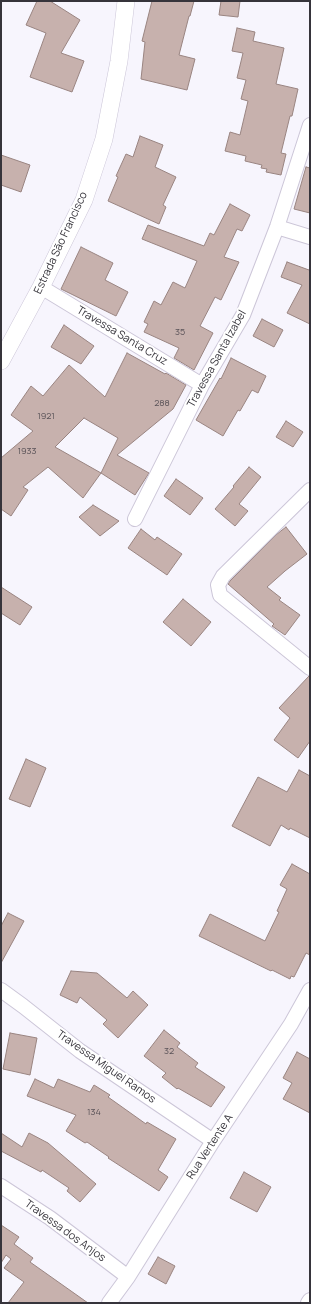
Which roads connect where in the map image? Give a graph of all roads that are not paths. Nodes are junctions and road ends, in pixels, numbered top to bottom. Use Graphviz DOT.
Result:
graph roads {
  1 [pos="126,1"];
  2 [pos="310,125"];
  3 [pos="277,227"];
  4 [pos="310,238"];
  5 [pos="41,287"];
  6 [pos="1,361"];
  7 [pos="202,385"];
  8 [pos="310,490"];
  9 [pos="135,519"];
  10 [pos="310,668"];
  11 [pos="1,990"];
  12 [pos="310,990"];
  13 [pos="213,1141"];
  14 [pos="1,1186"];
  15 [pos="128,1277"];
  16 [pos="310,1300"];
  17 [pos="109,1303"];
  18 [pos="308,1303"];
  1 -- 5 [label="street, Estrada São Francisco"];
  2 -- 3 [label="street, Travessa Santa Izabel"];
  3 -- 4 [label="street"];
  3 -- 7 [label="street, Travessa Santa Izabel"];
  5 -- 6 [label="street, Estrada São Francisco"];
  5 -- 7 [label="street, Travessa Santa Cruz"];
  7 -- 9 [label="street, Travessa Santa Izabel"];
  8 -- 10 [label="street"];
  11 -- 13 [label="street, Travessa Miguel Ramos"];
  12 -- 13 [label="street, Rua Vertente A"];
  13 -- 15 [label="street, Rua Vertente A"];
  14 -- 15 [label="street, Travessa dos Anjos"];
  15 -- 17 [label="street, Rua Vertente A"];
  16 -- 18 [label="street"];
}
